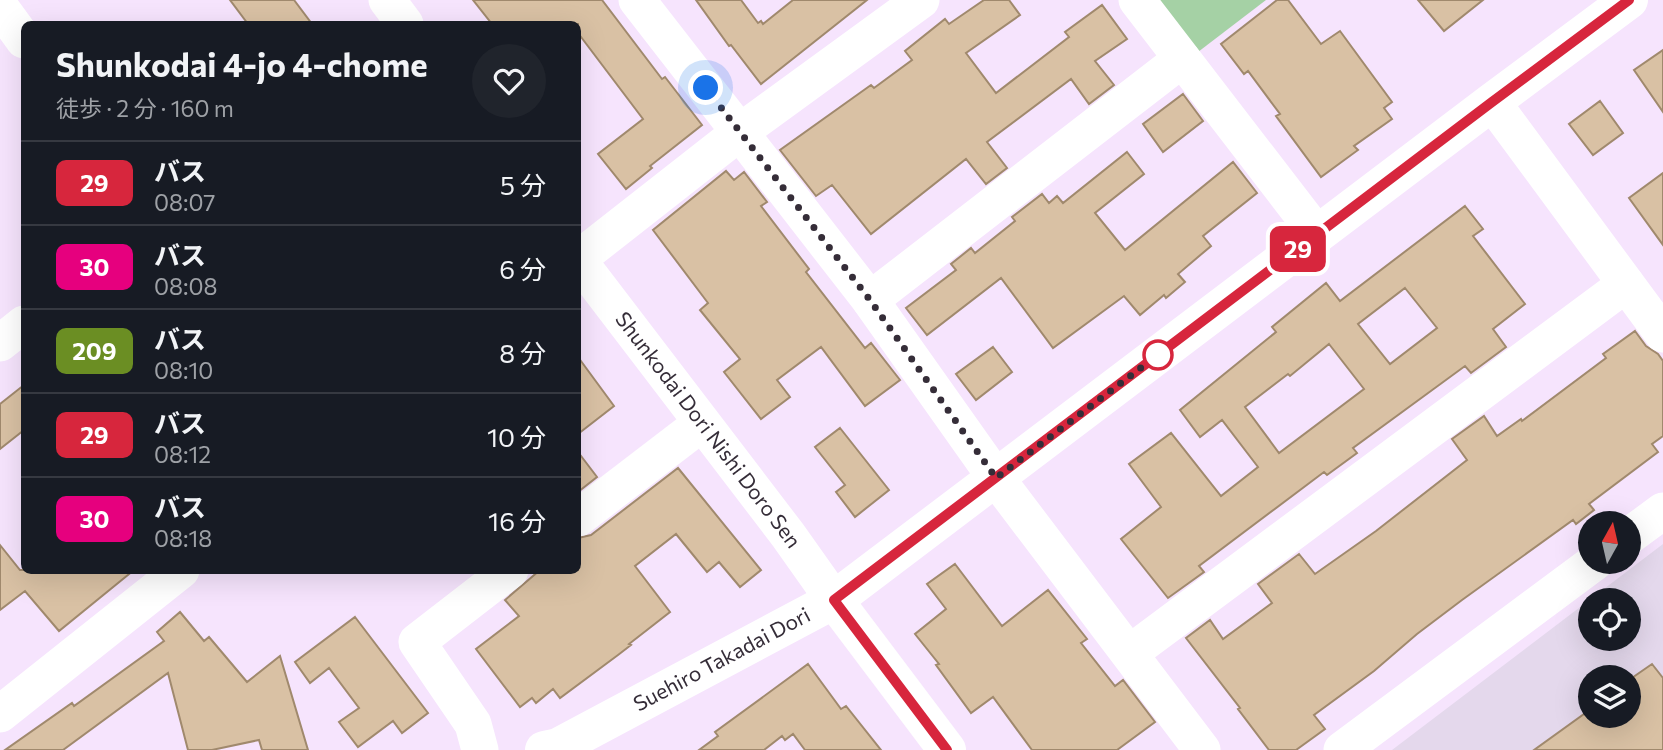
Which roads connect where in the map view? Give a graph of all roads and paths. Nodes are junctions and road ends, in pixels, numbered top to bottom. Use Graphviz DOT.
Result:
graph roads {
  1 [pos="387,0"];
  2 [pos="638,0"];
  3 [pos="921,0"];
  4 [pos="1137,0"];
  5 [pos="1629,0"];
  6 [pos="0,7"];
  7 [pos="402,21"];
  8 [pos="21,36"];
  9 [pos="1182,59"];
  10 [pos="1492,102"];
  11 [pos="740,132"];
  12 [pos="1317,234"];
  13 [pos="581,258"];
  14 [pos="581,264"];
  15 [pos="1626,284"];
  16 [pos="870,300"];
  17 [pos="21,326"];
  18 [pos="1663,334"];
  19 [pos="0,343"];
  20 [pos="702,423"];
  21 [pos="996,478"];
  22 [pos="1663,511"];
  23 [pos="581,516"];
  24 [pos="1642,526"];
  25 [pos="176,574"];
  26 [pos="505,574"];
  27 [pos="1579,574"];
  28 [pos="834,600"];
  29 [pos="1130,653"];
  30 [pos="0,713"];
  31 [pos="555,749"];
  32 [pos="480,750"];
  33 [pos="947,750"];
  34 [pos="1202,750"];
  35 [pos="1342,750"];
  1 -- 7 [label="street"];
  2 -- 11 [label="street"];
  3 -- 11 [label="street"];
  4 -- 9 [label="street"];
  5 -- 10 [label="street, Suehiro Takadai Dori"];
  6 -- 8 [label="street"];
  9 -- 12 [label="street"];
  9 -- 16 [label="street"];
  10 -- 12 [label="street, Suehiro Takadai Dori"];
  10 -- 15 [label="street"];
  11 -- 13 [label="street"];
  11 -- 16 [label="street"];
  12 -- 21 [label="street, Suehiro Takadai Dori"];
  14 -- 20 [label="street, Shunkodai Dori Nishi Doro Sen"];
  15 -- 18 [label="street"];
  15 -- 29 [label="street"];
  16 -- 21 [label="street"];
  17 -- 19 [label="street"];
  20 -- 23 [label="street"];
  20 -- 28 [label="street, Shunkodai Dori Nishi Doro Sen"];
  21 -- 28 [label="street, Suehiro Takadai Dori"];
  21 -- 29 [label="street"];
  22 -- 24 [label="street"];
  25 -- 30 [label="street"];
  26 -- 32 [label="street"];
  27 -- 35 [label="street"];
  28 -- 31 [label="street, Suehiro Takadai Dori"];
  28 -- 33 [label="street"];
  29 -- 34 [label="street"];
}
